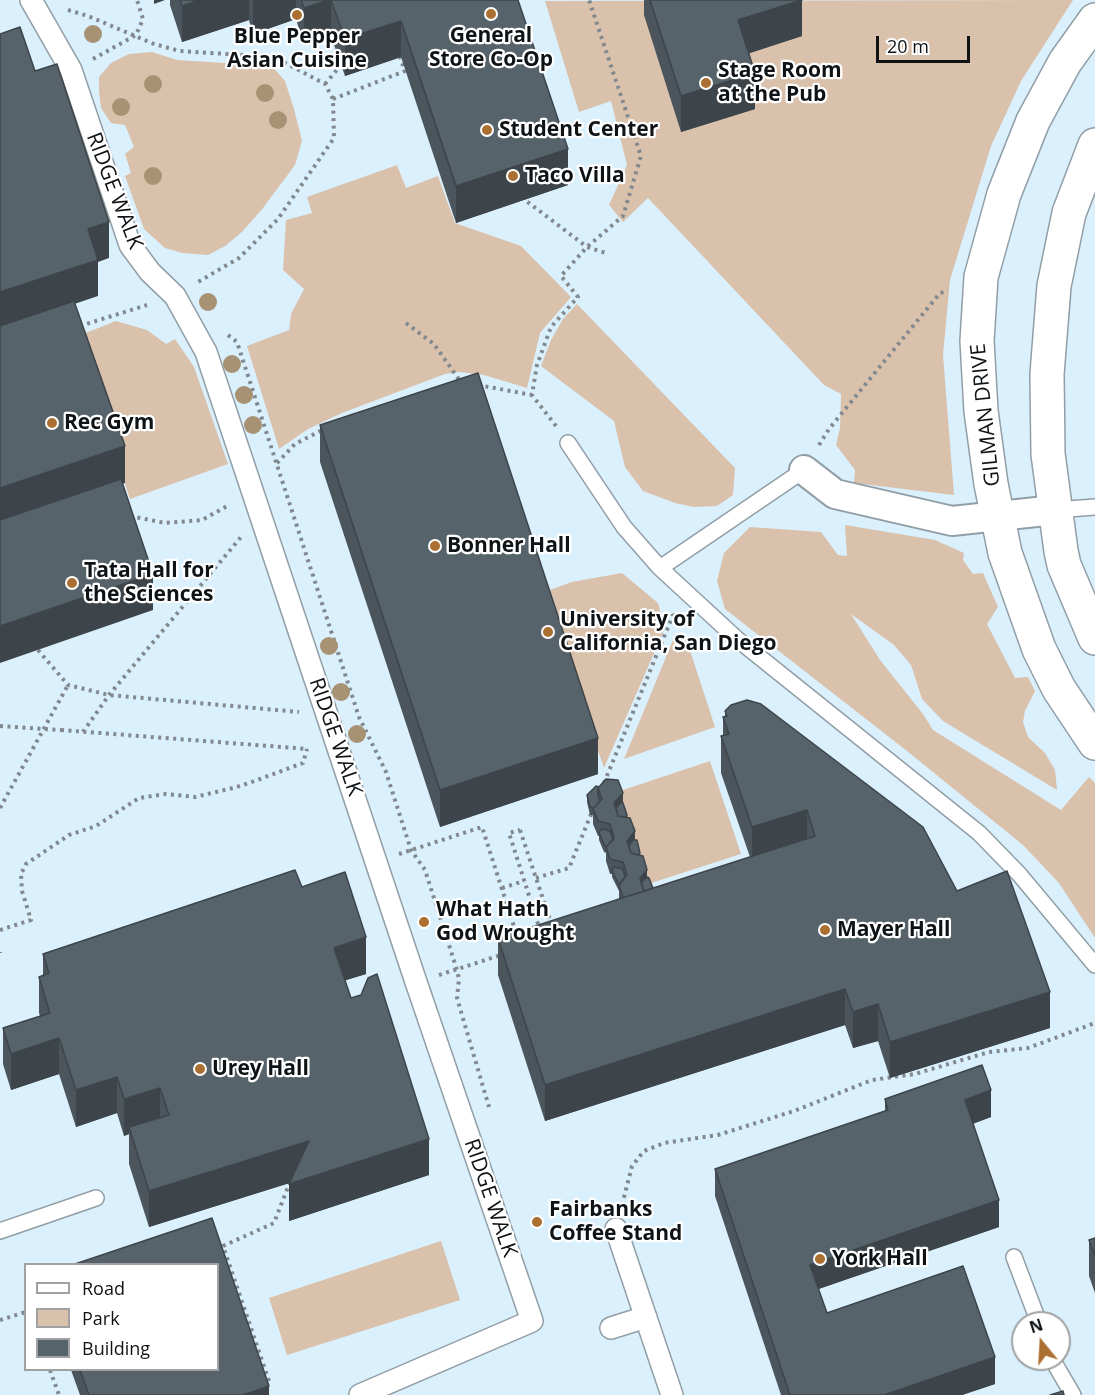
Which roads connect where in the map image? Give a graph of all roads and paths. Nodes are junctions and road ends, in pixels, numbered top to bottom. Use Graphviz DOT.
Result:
graph roads {
  1 [pos="32,0"];
  2 [pos="138,0"];
  3 [pos="589,0"];
  4 [pos="1095,20"];
  5 [pos="136,35"];
  6 [pos="399,52"];
  7 [pos="341,65"];
  8 [pos="416,67"];
  9 [pos="71,70"];
  10 [pos="405,71"];
  11 [pos="325,84"];
  12 [pos="333,99"];
  13 [pos="1095,145"];
  14 [pos="520,189"];
  15 [pos="587,247"];
  16 [pos="606,253"];
  17 [pos="954,289"];
  18 [pos="175,296"];
  19 [pos="406,323"];
  20 [pos="76,328"];
  21 [pos="237,342"];
  22 [pos="460,381"];
  23 [pos="448,384"];
  24 [pos="532,395"];
  25 [pos="331,426"];
  26 [pos="568,443"];
  27 [pos="276,463"];
  28 [pos="804,470"];
  29 [pos="252,489"];
  30 [pos="1095,507"];
  31 [pos="1055,510"];
  32 [pos="293,511"];
  33 [pos="130,516"];
  34 [pos="998,517"];
  35 [pos="264,524"];
  36 [pos="660,567"];
  37 [pos="1095,638"];
  38 [pos="38,650"];
  39 [pos="68,685"];
  40 [pos="109,695"];
  41 [pos="359,717"];
  42 [pos="331,724"];
  43 [pos="0,726"];
  44 [pos="82,732"];
  45 [pos="1095,743"];
  46 [pos="307,750"];
  47 [pos="601,791"];
  48 [pos="596,802"];
  49 [pos="0,808"];
  50 [pos="411,850"];
  51 [pos="376,861"];
  52 [pos="536,878"];
  53 [pos="524,881"];
  54 [pos="502,888"];
  55 [pos="0,930"];
  56 [pos="518,939"];
  57 [pos="510,952"];
  58 [pos="1095,965"];
  59 [pos="457,970"];
  60 [pos="416,982"];
  61 [pos="457,998"];
  62 [pos="1095,1023"];
  63 [pos="290,1181"];
  64 [pos="96,1198"];
  65 [pos="616,1229"];
  66 [pos="0,1230"];
  67 [pos="1014,1257"];
  68 [pos="1034,1311"];
  69 [pos="24,1313"];
  70 [pos="646,1317"];
  71 [pos="0,1320"];
  72 [pos="611,1328"];
  73 [pos="50,1371"];
  74 [pos="1059,1371"];
  75 [pos="269,1381"];
  76 [pos="58,1395"];
  77 [pos="360,1395"];
  78 [pos="672,1395"];
  79 [pos="1073,1395"];
  1 -- 5 [label="path"];
  1 -- 9 [label="street, RIDGE WALK"];
  2 -- 5 [label="path"];
  3 -- 15 [label="path"];
  4 -- 34 [label="main road, GILMAN DRIVE"];
  5 -- 9 [label="path"];
  5 -- 11 [label="path"];
  6 -- 10 [label="path"];
  7 -- 11 [label="path"];
  8 -- 10 [label="path"];
  9 -- 18 [label="street, RIDGE WALK"];
  10 -- 12 [label="path"];
  11 -- 12 [label="path"];
  12 -- 18 [label="path"];
  13 -- 31 [label="main road"];
  14 -- 15 [label="path"];
  15 -- 16 [label="path"];
  15 -- 24 [label="path"];
  17 -- 28 [label="path"];
  18 -- 20 [label="path"];
  18 -- 29 [label="street, RIDGE WALK"];
  19 -- 22 [label="path"];
  21 -- 27 [label="path, RIDGE WALK"];
  22 -- 23 [label="path"];
  22 -- 24 [label="path"];
  24 -- 26 [label="path"];
  25 -- 27 [label="path"];
  26 -- 36 [label="lane"];
  27 -- 29 [label="path"];
  27 -- 32 [label="path, RIDGE WALK"];
  28 -- 34 [label="street"];
  28 -- 36 [label="lane"];
  29 -- 33 [label="path"];
  29 -- 35 [label="street, RIDGE WALK"];
  30 -- 31 [label="lane"];
  31 -- 34 [label="street"];
  31 -- 37 [label="main road"];
  32 -- 35 [label="path"];
  32 -- 41 [label="path, RIDGE WALK"];
  34 -- 45 [label="main road, GILMAN DRIVE"];
  35 -- 40 [label="path"];
  35 -- 42 [label="street, RIDGE WALK"];
  36 -- 47 [label="path"];
  36 -- 58 [label="lane"];
  38 -- 39 [label="path"];
  39 -- 40 [label="path"];
  39 -- 49 [label="path"];
  40 -- 42 [label="path"];
  40 -- 44 [label="path"];
  41 -- 42 [label="path"];
  41 -- 42 [label="path"];
  41 -- 50 [label="path, RIDGE WALK"];
  42 -- 46 [label="path"];
  42 -- 51 [label="street, RIDGE WALK"];
  43 -- 44 [label="path, bridge"];
  44 -- 46 [label="path"];
  46 -- 55 [label="path"];
  48 -- 52 [label="path"];
  50 -- 51 [label="path"];
  50 -- 54 [label="path"];
  50 -- 59 [label="path, RIDGE WALK"];
  51 -- 60 [label="street, RIDGE WALK"];
  52 -- 53 [label="path"];
  52 -- 53 [label="path"];
  53 -- 54 [label="path"];
  54 -- 56 [label="path"];
  57 -- 59 [label="path"];
  59 -- 60 [label="path"];
  59 -- 61 [label="path, RIDGE WALK"];
  60 -- 77 [label="street, RIDGE WALK"];
  62 -- 65 [label="path"];
  63 -- 75 [label="path"];
  64 -- 66 [label="lane"];
  65 -- 70 [label="street"];
  67 -- 68 [label="lane"];
  69 -- 71 [label="path"];
  70 -- 72 [label="street"];
  70 -- 78 [label="street"];
  73 -- 76 [label="path"];
  74 -- 79 [label="lane"];
}
